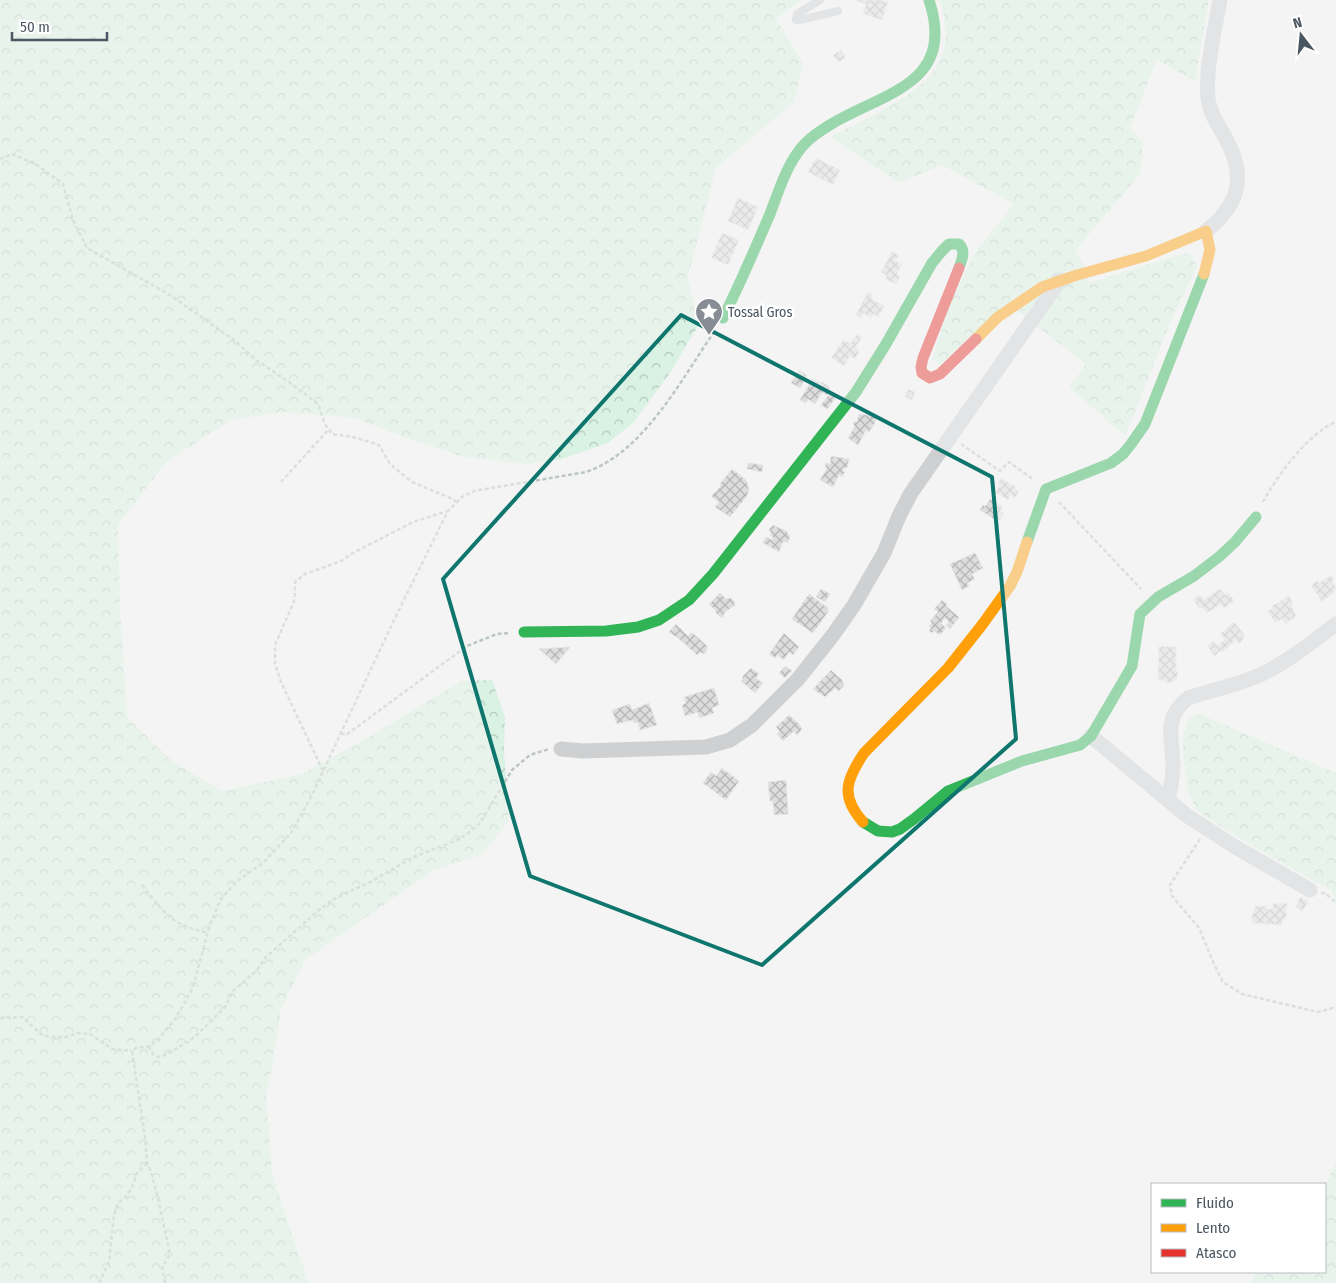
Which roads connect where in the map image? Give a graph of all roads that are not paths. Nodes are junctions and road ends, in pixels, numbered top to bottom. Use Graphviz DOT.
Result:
graph roads {
  1 [pos="820,0"];
  2 [pos="929,0"];
  3 [pos="1220,0"];
  4 [pos="838,11"];
  5 [pos="1206,232"];
  6 [pos="1060,280"];
  7 [pos="723,318"];
  8 [pos="1256,517"];
  9 [pos="1336,624"];
  10 [pos="524,632"];
  11 [pos="1092,736"];
  12 [pos="561,749"];
  13 [pos="1168,800"];
  14 [pos="1310,890"];
  1 -- 4 [label="lane"];
  2 -- 7 [label="street"];
  3 -- 5 [label="street"];
  5 -- 6 [label="street"];
  5 -- 11 [label="street"];
  6 -- 10 [label="street"];
  6 -- 12 [label="street"];
  8 -- 11 [label="street"];
  9 -- 13 [label="street"];
  11 -- 13 [label="street"];
  13 -- 14 [label="street"];
}
